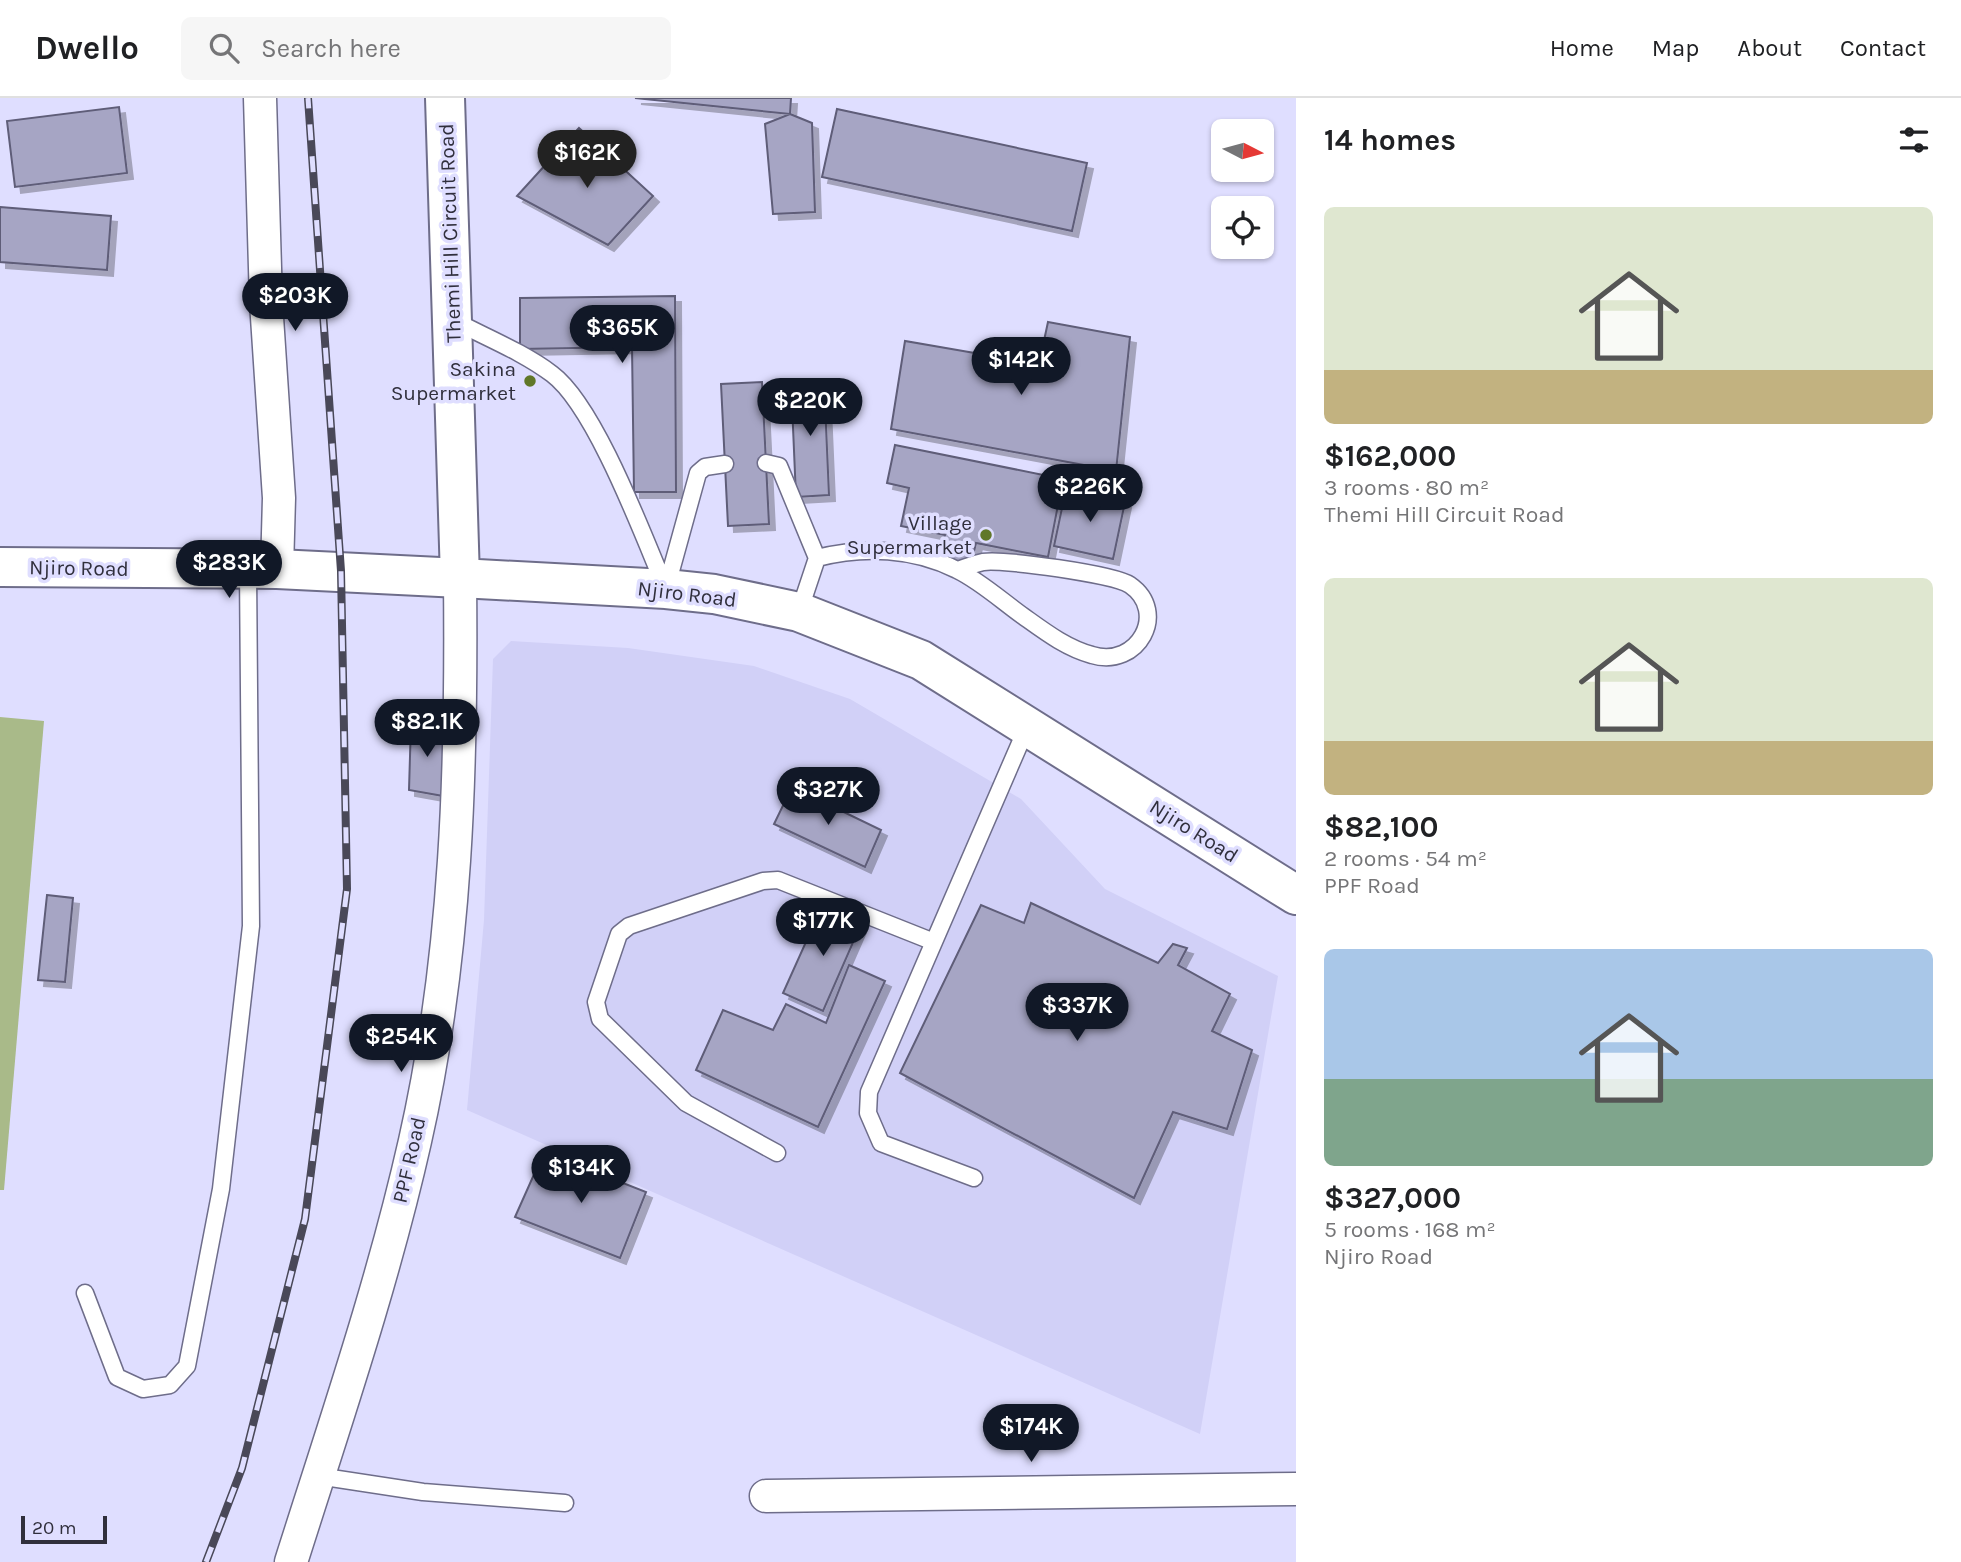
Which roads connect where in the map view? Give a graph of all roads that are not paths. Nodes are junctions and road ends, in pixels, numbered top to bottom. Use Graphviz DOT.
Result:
graph roads {
  1 [pos="260,98"];
  2 [pos="445,98"];
  3 [pos="452,320"];
  4 [pos="766,463"];
  5 [pos="725,464"];
  6 [pos="817,558"];
  7 [pos="0,567"];
  8 [pos="263,570"];
  9 [pos="958,570"];
  10 [pos="460,578"];
  11 [pos="666,589"];
  12 [pos="799,612"];
  13 [pos="1027,727"];
  14 [pos="1296,895"];
  15 [pos="934,942"];
  16 [pos="777,1153"];
  17 [pos="974,1178"];
  18 [pos="85,1293"];
  19 [pos="318,1476"];
  20 [pos="1296,1489"];
  21 [pos="766,1496"];
  22 [pos="565,1503"];
  23 [pos="290,1562"];
  1 -- 8 [label="street"];
  2 -- 3 [label="street, Themi Hill Circuit Road"];
  3 -- 10 [label="street, Themi Hill Circuit Road"];
  3 -- 11 [label="lane"];
  4 -- 6 [label="lane"];
  5 -- 11 [label="lane"];
  6 -- 9 [label="lane"];
  6 -- 12 [label="lane"];
  7 -- 8 [label="street, Njiro Road"];
  8 -- 10 [label="street, Njiro Road"];
  8 -- 18 [label="lane"];
  9 -- 9 [label="lane"];
  10 -- 11 [label="street, Njiro Road"];
  10 -- 19 [label="street, PPF Road"];
  11 -- 12 [label="street, Njiro Road"];
  12 -- 13 [label="street, Njiro Road"];
  13 -- 14 [label="street, Njiro Road"];
  13 -- 15 [label="lane"];
  15 -- 16 [label="lane"];
  15 -- 17 [label="lane"];
  19 -- 22 [label="lane"];
  19 -- 23 [label="street, PPF Road"];
  20 -- 21 [label="street"];
}
